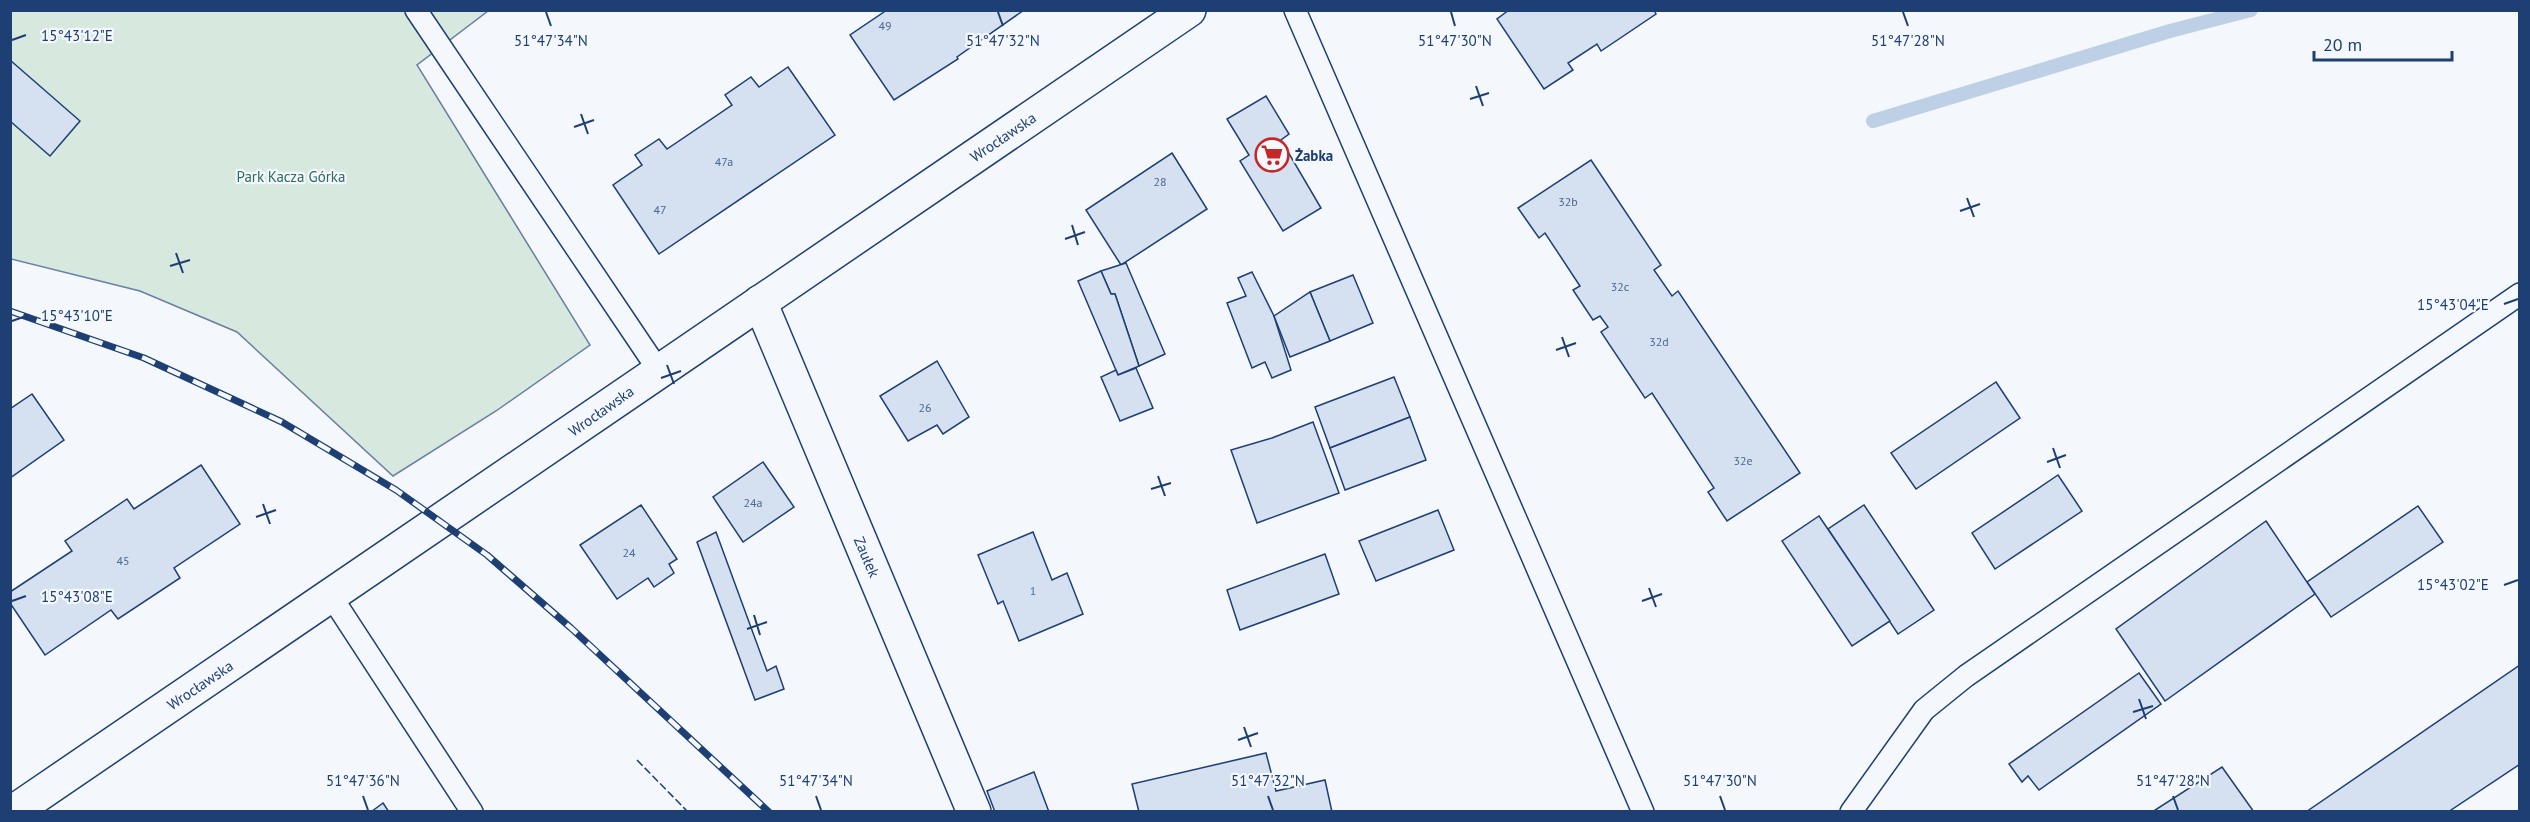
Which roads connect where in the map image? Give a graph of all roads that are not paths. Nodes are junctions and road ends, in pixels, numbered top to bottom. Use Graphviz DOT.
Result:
graph roads {
  1 [pos="416,10"];
  2 [pos="1190,10"];
  3 [pos="1295,10"];
  4 [pos="2520,294"];
  5 [pos="760,302"];
  6 [pos="659,371"];
  7 [pos="331,596"];
  8 [pos="13,812"];
  9 [pos="472,812"];
  10 [pos="974,812"];
  11 [pos="1643,812"];
  12 [pos="1851,812"];
  1 -- 6 [label="lane"];
  2 -- 5 [label="street, Wrocławska"];
  3 -- 11 [label="lane"];
  4 -- 12 [label="lane"];
  5 -- 6 [label="street, Wrocławska"];
  5 -- 10 [label="street, Zaułek"];
  6 -- 7 [label="street, Wrocławska"];
  7 -- 8 [label="street, Wrocławska"];
  7 -- 9 [label="lane"];
}
